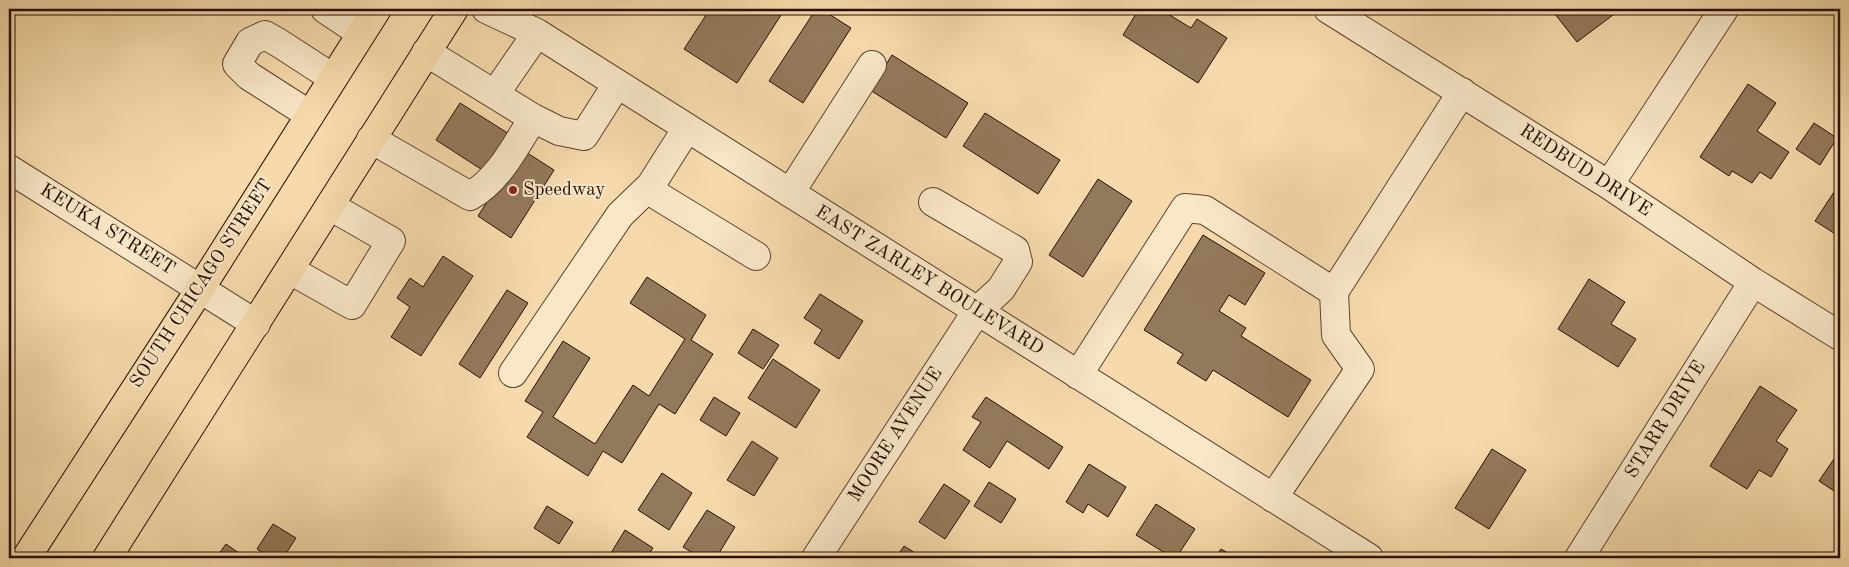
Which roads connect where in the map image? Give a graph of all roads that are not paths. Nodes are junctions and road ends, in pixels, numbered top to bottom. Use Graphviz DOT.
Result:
graph roads {
  1 [pos="325,9"];
  2 [pos="377,9"];
  3 [pos="454,9"];
  4 [pos="486,9"];
  5 [pos="1328,9"];
  6 [pos="1724,9"];
  7 [pos="361,33"];
  8 [pos="537,33"];
  9 [pos="426,52"];
  10 [pos="872,66"];
  11 [pos="333,78"];
  12 [pos="617,84"];
  13 [pos="1462,92"];
  14 [pos="495,94"];
  15 [pos="310,115"];
  16 [pos="533,118"];
  17 [pos="687,128"];
  18 [pos="371,139"];
  19 [pos="9,168"];
  20 [pos="651,185"];
  21 [pos="1609,185"];
  22 [pos="790,193"];
  23 [pos="934,202"];
  24 [pos="330,206"];
  25 [pos="756,256"];
  26 [pos="290,270"];
  27 [pos="1753,282"];
  28 [pos="200,289"];
  29 [pos="1334,292"];
  30 [pos="977,311"];
  31 [pos="256,324"];
  32 [pos="1840,336"];
  33 [pos="513,373"];
  34 [pos="1078,375"];
  35 [pos="1273,498"];
  36 [pos="33,556"];
  37 [pos="107,558"];
  38 [pos="816,558"];
  39 [pos="1368,558"];
  40 [pos="1579,558"];
  1 -- 7 [label="street"];
  2 -- 7 [label="main road, SOUTH CHICAGO STREET"];
  3 -- 9 [label="main road"];
  4 -- 8 [label="street, EAST ZARLEY BOULEVARD"];
  5 -- 13 [label="street, REDBUD DRIVE"];
  6 -- 21 [label="street"];
  7 -- 11 [label="main road, SOUTH CHICAGO STREET"];
  8 -- 12 [label="street, EAST ZARLEY BOULEVARD"];
  8 -- 14 [label="street"];
  9 -- 14 [label="street"];
  9 -- 18 [label="main road"];
  10 -- 22 [label="street"];
  11 -- 15 [label="main road, SOUTH CHICAGO STREET"];
  11 -- 15 [label="street"];
  12 -- 16 [label="street"];
  12 -- 17 [label="street, EAST ZARLEY BOULEVARD"];
  13 -- 21 [label="street, REDBUD DRIVE"];
  13 -- 29 [label="street"];
  14 -- 16 [label="street"];
  15 -- 28 [label="main road, SOUTH CHICAGO STREET"];
  16 -- 18 [label="street"];
  17 -- 20 [label="street"];
  17 -- 22 [label="street, EAST ZARLEY BOULEVARD"];
  18 -- 24 [label="main road"];
  19 -- 28 [label="street, KEUKA STREET"];
  20 -- 25 [label="street"];
  20 -- 33 [label="street"];
  21 -- 27 [label="street, REDBUD DRIVE"];
  22 -- 30 [label="street, EAST ZARLEY BOULEVARD"];
  23 -- 30 [label="street, MOORE AVENUE"];
  24 -- 26 [label="main road"];
  24 -- 26 [label="street"];
  26 -- 31 [label="main road"];
  27 -- 32 [label="street, REDBUD DRIVE"];
  27 -- 40 [label="street, STARR DRIVE"];
  28 -- 31 [label="street, KEUKA STREET"];
  28 -- 36 [label="main road, SOUTH CHICAGO STREET"];
  29 -- 34 [label="street"];
  29 -- 35 [label="street"];
  30 -- 34 [label="street, EAST ZARLEY BOULEVARD"];
  30 -- 38 [label="street, MOORE AVENUE"];
  31 -- 37 [label="main road"];
  34 -- 35 [label="street, EAST ZARLEY BOULEVARD"];
  35 -- 39 [label="street, EAST ZARLEY BOULEVARD"];
}
